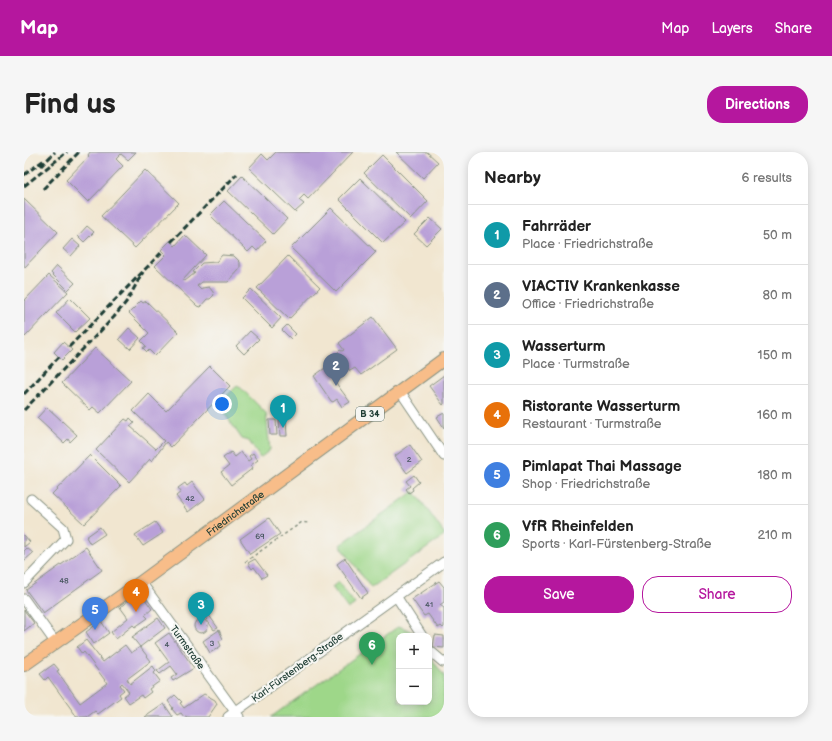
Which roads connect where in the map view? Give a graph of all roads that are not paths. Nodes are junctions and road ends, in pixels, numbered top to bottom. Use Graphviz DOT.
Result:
graph roads {
  1 [pos="444,359"];
  2 [pos="400,391"];
  3 [pos="444,456"];
  4 [pos="31,499"];
  5 [pos="444,562"];
  6 [pos="141,582"];
  7 [pos="24,583"];
  8 [pos="396,596"];
  9 [pos="24,599"];
  10 [pos="420,633"];
  11 [pos="55,642"];
  12 [pos="432,653"];
  13 [pos="443,662"];
  14 [pos="24,665"];
  15 [pos="234,715"];
  1 -- 2 [label="main road, Friedrichstraße / B 34"];
  2 -- 3 [label="street"];
  2 -- 6 [label="main road, Friedrichstraße / B 34"];
  4 -- 7 [label="street"];
  5 -- 8 [label="street, Karl-Fürstenberg-Straße"];
  6 -- 11 [label="main road, Friedrichstraße / B 34"];
  6 -- 15 [label="street, Turmstraße"];
  8 -- 10 [label="street"];
  8 -- 15 [label="street, Karl-Fürstenberg-Straße"];
  9 -- 11 [label="street"];
  11 -- 14 [label="main road, Friedrichstraße / B 34"];
  12 -- 13 [label="street"];
}
